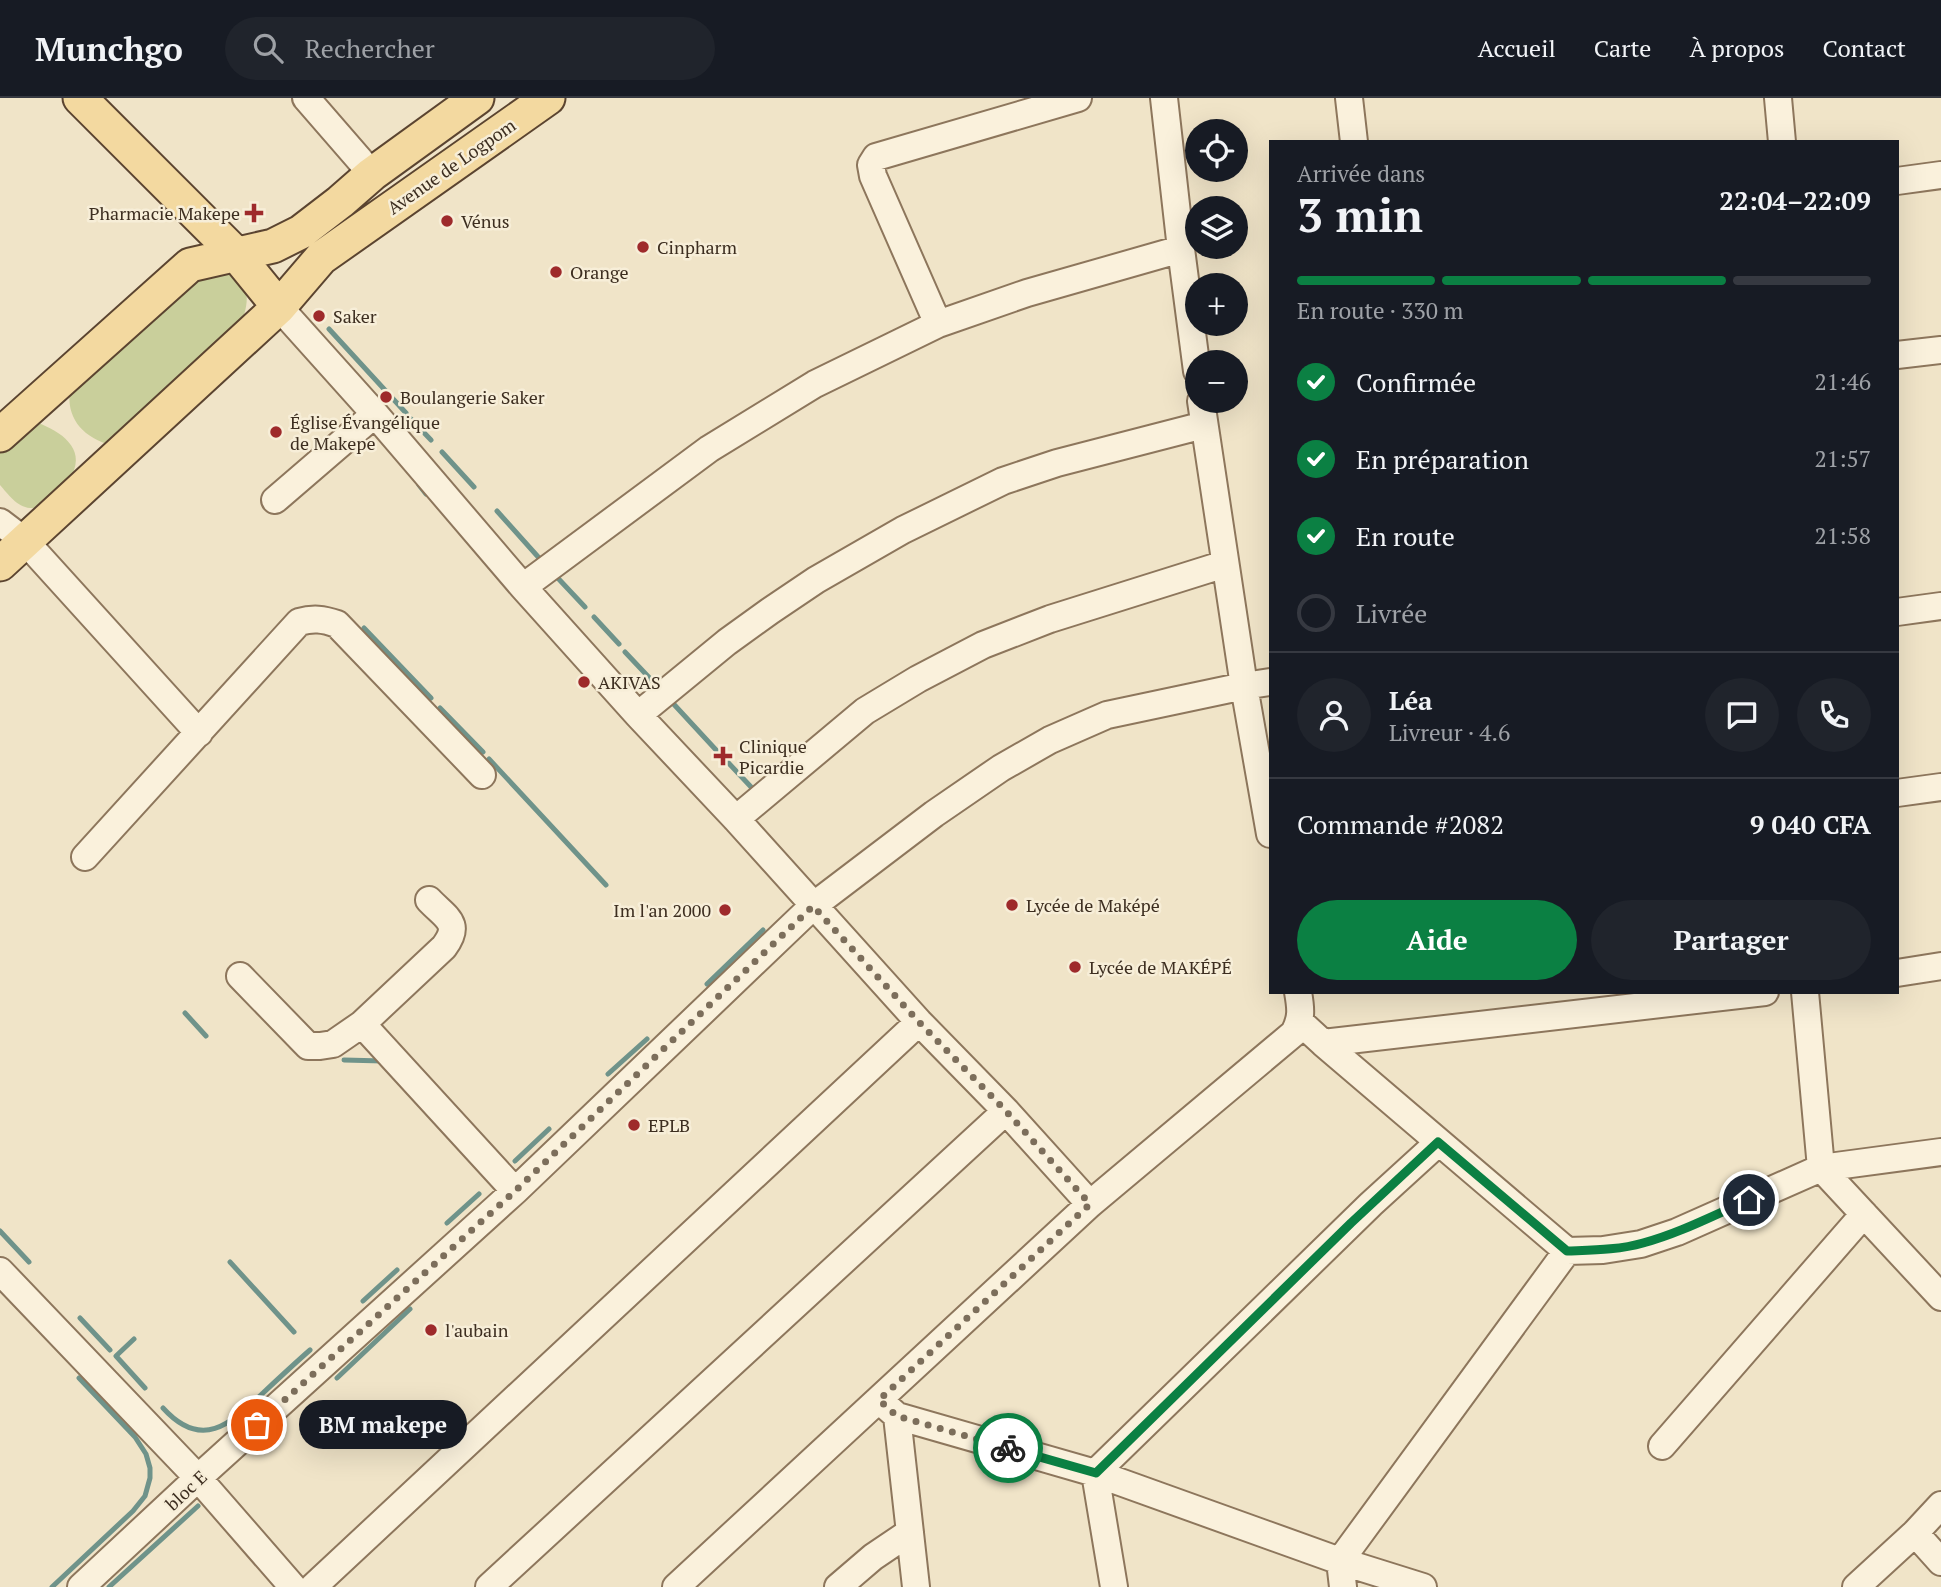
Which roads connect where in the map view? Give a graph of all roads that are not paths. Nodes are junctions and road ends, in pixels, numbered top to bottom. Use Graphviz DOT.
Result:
graph roads {
  1 [pos="80,98"];
  2 [pos="306,98"];
  3 [pos="477,98"];
  4 [pos="548,98"];
  5 [pos="1078,98"];
  6 [pos="1164,98"];
  7 [pos="1349,98"];
  8 [pos="1778,98"];
  9 [pos="1354,140"];
  10 [pos="1782,140"];
  11 [pos="372,174"];
  12 [pos="1941,175"];
  13 [pos="1899,181"];
  14 [pos="1181,249"];
  15 [pos="236,254"];
  16 [pos="279,307"];
  17 [pos="938,324"];
  18 [pos="1194,350"];
  19 [pos="1941,350"];
  20 [pos="1899,355"];
  21 [pos="1203,413"];
  22 [pos="375,414"];
  23 [pos="0,435"];
  24 [pos="275,500"];
  25 [pos="13,531"];
  26 [pos="0,564"];
  27 [pos="1224,564"];
  28 [pos="523,587"];
  29 [pos="1941,606"];
  30 [pos="1899,612"];
  31 [pos="1269,682"];
  32 [pos="1244,686"];
  33 [pos="638,715"];
  34 [pos="199,733"];
  35 [pos="482,775"];
  36 [pos="1941,787"];
  37 [pos="1899,793"];
  38 [pos="736,819"];
  39 [pos="1269,828"];
  40 [pos="85,857"];
  41 [pos="429,900"];
  42 [pos="813,906"];
  43 [pos="1941,966"];
  44 [pos="1899,973"];
  45 [pos="240,976"];
  46 [pos="1298,994"];
  47 [pos="1748,994"];
  48 [pos="1805,994"];
  49 [pos="919,1022"];
  50 [pos="1300,1022"];
  51 [pos="362,1024"];
  52 [pos="1323,1043"];
  53 [pos="1006,1111"];
  54 [pos="1438,1142"];
  55 [pos="1941,1152"];
  56 [pos="1821,1168"];
  57 [pos="515,1191"];
  58 [pos="1090,1204"];
  59 [pos="1864,1214"];
  60 [pos="1567,1251"];
  61 [pos="0,1271"];
  62 [pos="1941,1297"];
  63 [pos="888,1408"];
  64 [pos="1662,1446"];
  65 [pos="1096,1473"];
  66 [pos="198,1478"];
  67 [pos="1941,1504"];
  68 [pos="910,1532"];
  69 [pos="1915,1532"];
  70 [pos="1941,1562"];
  71 [pos="1342,1574"];
  72 [pos="81,1587"];
  73 [pos="293,1587"];
  74 [pos="313,1587"];
  75 [pos="489,1587"];
  76 [pos="676,1587"];
  77 [pos="838,1587"];
  78 [pos="916,1587"];
  79 [pos="1114,1587"];
  80 [pos="1423,1587"];
  81 [pos="1856,1587"];
  1 -- 15 [label="main road"];
  2 -- 11 [label="street"];
  3 -- 11 [label="main road"];
  4 -- 16 [label="main road, Avenue de Logpom"];
  5 -- 17 [label="street"];
  6 -- 14 [label="street"];
  7 -- 9 [label="street"];
  8 -- 10 [label="street"];
  11 -- 15 [label="main road"];
  12 -- 13 [label="street"];
  14 -- 17 [label="street"];
  14 -- 18 [label="street"];
  15 -- 16 [label="main road"];
  15 -- 23 [label="main road"];
  16 -- 22 [label="street"];
  16 -- 25 [label="main road, Avenue de Logpom"];
  17 -- 28 [label="street"];
  19 -- 20 [label="street"];
  21 -- 27 [label="street"];
  21 -- 33 [label="street"];
  22 -- 24 [label="street"];
  22 -- 28 [label="street"];
  25 -- 26 [label="main road, Avenue de Logpom"];
  25 -- 34 [label="street"];
  27 -- 32 [label="street"];
  27 -- 38 [label="street"];
  28 -- 33 [label="street"];
  29 -- 30 [label="street"];
  31 -- 32 [label="street, bloc E"];
  32 -- 39 [label="street"];
  32 -- 42 [label="street, bloc E"];
  33 -- 38 [label="street"];
  34 -- 35 [label="street"];
  34 -- 40 [label="street"];
  36 -- 37 [label="street"];
  38 -- 42 [label="street"];
  41 -- 51 [label="street"];
  42 -- 49 [label="street"];
  42 -- 57 [label="street, bloc E"];
  43 -- 44 [label="street"];
  45 -- 51 [label="street"];
  46 -- 50 [label="street"];
  47 -- 52 [label="street"];
  48 -- 56 [label="street"];
  49 -- 53 [label="street"];
  49 -- 74 [label="street"];
  50 -- 52 [label="street"];
  50 -- 58 [label="street"];
  51 -- 57 [label="street"];
  52 -- 54 [label="street"];
  53 -- 58 [label="street"];
  53 -- 75 [label="street"];
  54 -- 60 [label="street"];
  54 -- 65 [label="street"];
  55 -- 56 [label="street"];
  56 -- 59 [label="street"];
  56 -- 60 [label="street"];
  57 -- 66 [label="street, bloc E"];
  58 -- 63 [label="street"];
  59 -- 62 [label="street"];
  59 -- 64 [label="street"];
  60 -- 71 [label="street"];
  61 -- 66 [label="street"];
  63 -- 65 [label="street"];
  63 -- 68 [label="street"];
  63 -- 76 [label="street"];
  65 -- 71 [label="street"];
  65 -- 79 [label="street"];
  66 -- 72 [label="street, bloc E"];
  66 -- 73 [label="street"];
  67 -- 69 [label="street"];
  68 -- 77 [label="street"];
  68 -- 78 [label="street"];
  69 -- 70 [label="street"];
  69 -- 81 [label="street"];
  71 -- 80 [label="street"];
}
